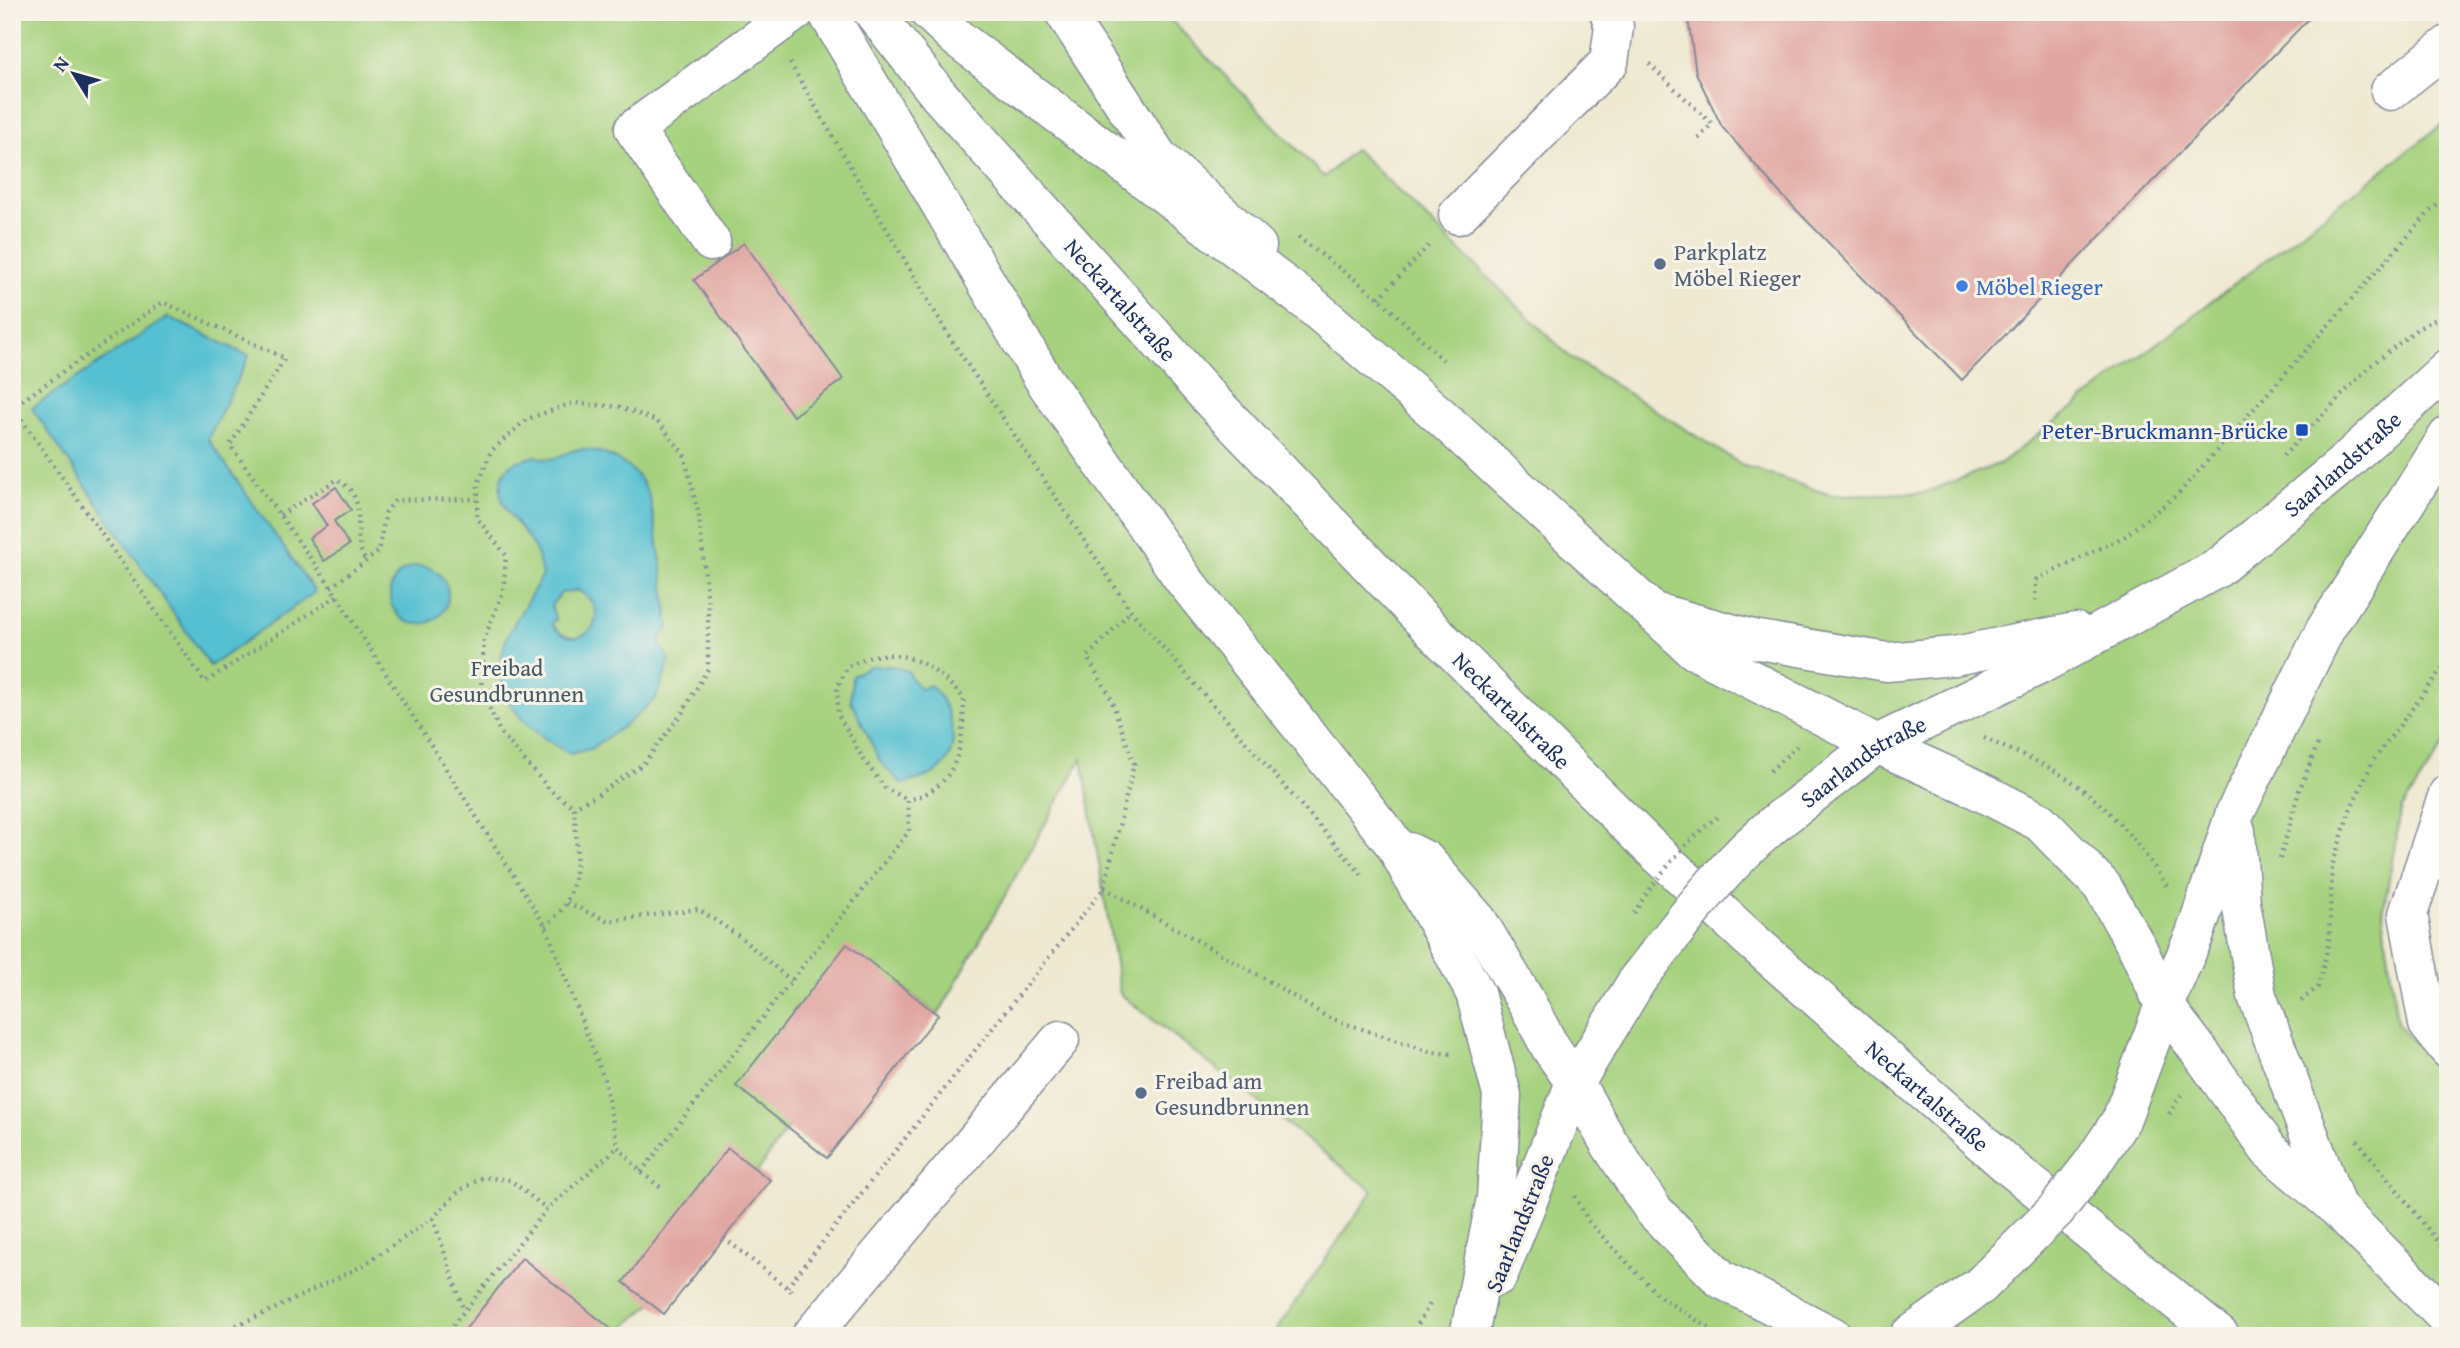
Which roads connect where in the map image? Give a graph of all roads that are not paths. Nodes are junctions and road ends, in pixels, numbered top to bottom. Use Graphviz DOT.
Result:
graph roads {
  1 [pos="827,12"];
  2 [pos="873,12"];
  3 [pos="929,12"];
  4 [pos="1064,12"];
  5 [pos="1609,12"];
  6 [pos="783,21"];
  7 [pos="2448,45"];
  8 [pos="2390,91"];
  9 [pos="1458,215"];
  10 [pos="711,242"];
  11 [pos="1311,304"];
  12 [pos="2448,368"];
  13 [pos="2448,436"];
  14 [pos="1654,611"];
  15 [pos="2116,624"];
  16 [pos="1877,744"];
  17 [pos="2448,794"];
  18 [pos="2235,813"];
  19 [pos="1395,845"];
  20 [pos="2164,1005"];
  21 [pos="1060,1040"];
  22 [pos="2448,1049"];
  23 [pos="1575,1083"];
  24 [pos="2337,1208"];
  25 [pos="2448,1320"];
  26 [pos="818,1328"];
  27 [pos="1471,1336"];
  28 [pos="1832,1336"];
  29 [pos="1909,1336"];
  30 [pos="2220,1336"];
  1 -- 19 [label="main road"];
  2 -- 30 [label="main road, Neckartalstraße"];
  3 -- 11 [label="main road"];
  4 -- 11 [label="main road"];
  5 -- 9 [label="main road"];
  6 -- 10 [label="main road"];
  7 -- 8 [label="main road"];
  11 -- 14 [label="main road"];
  12 -- 15 [label="main road, Saarlandstraße"];
  13 -- 18 [label="main road"];
  14 -- 15 [label="main road"];
  14 -- 16 [label="main road"];
  15 -- 16 [label="main road, Saarlandstraße"];
  16 -- 20 [label="main road"];
  16 -- 23 [label="main road, Saarlandstraße, bridge"];
  17 -- 22 [label="main road"];
  18 -- 20 [label="main road"];
  18 -- 24 [label="main road"];
  19 -- 23 [label="main road"];
  19 -- 27 [label="main road"];
  20 -- 24 [label="main road"];
  20 -- 29 [label="main road, bridge"];
  21 -- 26 [label="main road"];
  23 -- 27 [label="main road, Saarlandstraße"];
  23 -- 28 [label="main road"];
  24 -- 25 [label="main road"];
}
